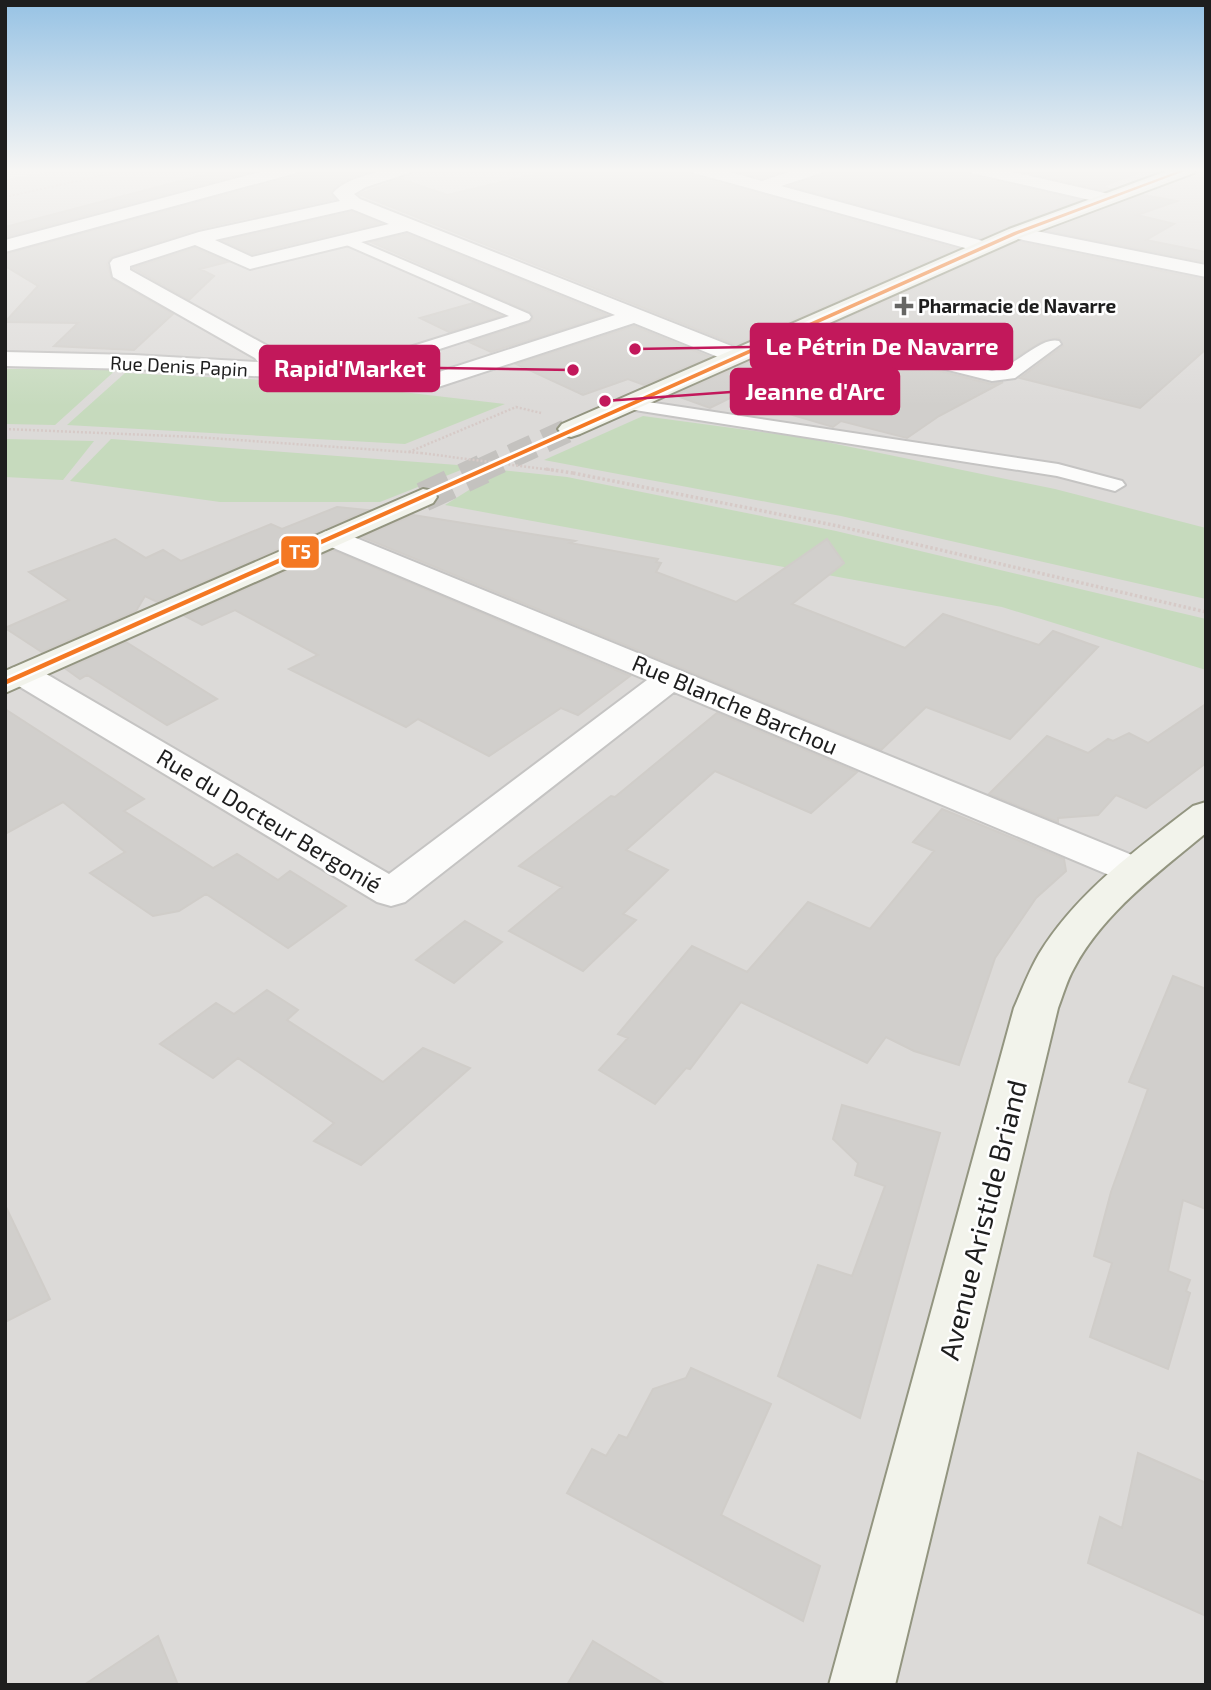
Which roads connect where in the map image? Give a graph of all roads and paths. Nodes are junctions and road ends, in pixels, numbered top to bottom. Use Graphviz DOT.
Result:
graph roads {
  1 [pos="171,248"];
  2 [pos="217,248"];
  3 [pos="314,248"];
  4 [pos="365,248"];
  5 [pos="470,248"];
  6 [pos="981,248"];
  7 [pos="1090,248"];
  8 [pos="1206,271"];
  9 [pos="636,315"];
  10 [pos="799,328"];
  11 [pos="1053,344"];
  12 [pos="736,356"];
  13 [pos="5,359"];
  14 [pos="276,372"];
  15 [pos="351,377"];
  16 [pos="628,404"];
  17 [pos="577,426"];
  18 [pos="5,429"];
  19 [pos="408,452"];
  20 [pos="1115,485"];
  21 [pos="423,497"];
  22 [pos="334,538"];
  23 [pos="1206,612"];
  24 [pos="671,678"];
  25 [pos="14,679"];
  26 [pos="1206,814"];
  27 [pos="1135,872"];
  28 [pos="862,1685"];
  1 -- 14 [label="street"];
  2 -- 3 [label="street"];
  4 -- 15 [label="lane"];
  5 -- 9 [label="street"];
  6 -- 10 [label="street"];
  7 -- 8 [label="street"];
  9 -- 12 [label="street"];
  9 -- 15 [label="street, Rue Denis Papin"];
  10 -- 11 [label="lane"];
  10 -- 12 [label="street"];
  12 -- 16 [label="street"];
  13 -- 14 [label="street, Rue Denis Papin"];
  14 -- 15 [label="street, Rue Denis Papin"];
  16 -- 17 [label="street"];
  16 -- 20 [label="lane"];
  17 -- 19 [label="path"];
  18 -- 19 [label="path"];
  19 -- 23 [label="path, bridge"];
  21 -- 22 [label="street"];
  22 -- 24 [label="street, Rue Blanche Barchou"];
  22 -- 25 [label="street"];
  24 -- 25 [label="street, Rue du Docteur Bergonié"];
  24 -- 27 [label="street, Rue Blanche Barchou"];
  26 -- 27 [label="street, Avenue Aristide Briand"];
  27 -- 28 [label="street, Avenue Aristide Briand"];
}
